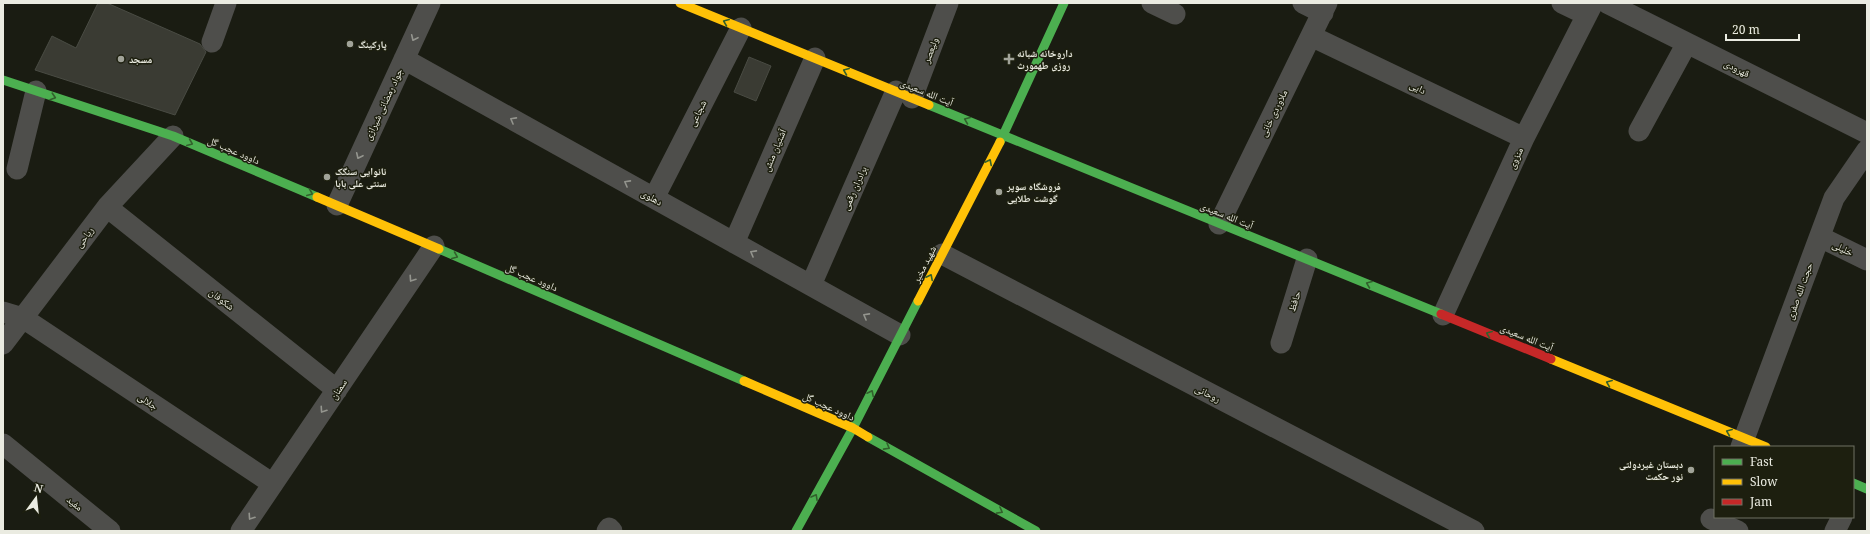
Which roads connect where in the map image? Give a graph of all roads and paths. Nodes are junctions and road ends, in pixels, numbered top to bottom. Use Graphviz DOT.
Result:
graph roads {
  1 [pos="226,3"];
  2 [pos="430,3"];
  3 [pos="680,3"];
  4 [pos="948,3"];
  5 [pos="1064,3"];
  6 [pos="1152,3"];
  7 [pos="1303,3"];
  8 [pos="1562,3"];
  9 [pos="1607,3"];
  10 [pos="1325,8"];
  11 [pos="1590,9"];
  12 [pos="1175,14"];
  13 [pos="740,28"];
  14 [pos="1311,36"];
  15 [pos="212,42"];
  16 [pos="1687,43"];
  17 [pos="815,58"];
  18 [pos="404,59"];
  19 [pos="3,80"];
  20 [pos="36,91"];
  21 [pos="904,94"];
  22 [pos="1639,131"];
  23 [pos="1867,133"];
  24 [pos="1003,135"];
  25 [pos="173,136"];
  26 [pos="1524,138"];
  27 [pos="1867,150"];
  28 [pos="17,169"];
  29 [pos="654,198"];
  30 [pos="337,204"];
  31 [pos="107,207"];
  32 [pos="1219,224"];
  33 [pos="1820,236"];
  34 [pos="734,243"];
  35 [pos="434,246"];
  36 [pos="942,254"];
  37 [pos="1307,259"];
  38 [pos="1867,260"];
  39 [pos="811,285"];
  40 [pos="3,312"];
  41 [pos="1443,315"];
  42 [pos="23,318"];
  43 [pos="900,335"];
  44 [pos="1281,343"];
  45 [pos="3,344"];
  46 [pos="337,390"];
  47 [pos="853,428"];
  48 [pos="1743,443"];
  49 [pos="3,444"];
  50 [pos="1760,446"];
  51 [pos="273,484"];
  52 [pos="1842,518"];
  53 [pos="1711,520"];
  54 [pos="110,531"];
  55 [pos="242,531"];
  56 [pos="607,531"];
  57 [pos="612,531"];
  58 [pos="796,531"];
  59 [pos="1036,531"];
  60 [pos="1474,531"];
  61 [pos="1738,531"];
  62 [pos="1835,531"];
  1 -- 15 [label="street"];
  2 -- 18 [label="street, جواد رمضانی شیرازی, one-way"];
  13 -- 3 [label="main road, آیت الله سعیدی, one-way"];
  4 -- 21 [label="street, ولیعصر"];
  5 -- 24 [label="main road, شهید مخبر"];
  6 -- 12 [label="street"];
  7 -- 10 [label="street"];
  8 -- 11 [label="street"];
  9 -- 16 [label="street, قهرودی"];
  10 -- 14 [label="street, ملاوردی خانی"];
  11 -- 26 [label="street, منزوی"];
  13 -- 17 [label="main road, آیت الله سعیدی"];
  13 -- 29 [label="street, شجاعی"];
  14 -- 26 [label="street, دایی"];
  14 -- 32 [label="street, ملاوردی خانی"];
  16 -- 22 [label="street"];
  16 -- 23 [label="street, قهرودی"];
  21 -- 17 [label="main road, آیت الله سعیدی, one-way"];
  17 -- 34 [label="street, آشتیان منش"];
  29 -- 18 [label="street, دهلوی, one-way"];
  18 -- 30 [label="street, جواد رمضانی شیرازی, one-way"];
  19 -- 20 [label="main road, داوود عجب گل"];
  20 -- 25 [label="main road, داوود عجب گل, one-way"];
  20 -- 28 [label="street"];
  24 -- 21 [label="main road, آیت الله سعیدی, one-way"];
  21 -- 39 [label="street, برادران رقمی"];
  24 -- 32 [label="main road, آیت الله سعیدی"];
  36 -- 24 [label="main road, شهید مخبر, one-way"];
  25 -- 30 [label="main road, داوود عجب گل, one-way"];
  25 -- 31 [label="street, ریاحی"];
  26 -- 41 [label="street, منزوی"];
  27 -- 33 [label="street, حجت الله صفری"];
  29 -- 34 [label="street, دهلوی"];
  30 -- 35 [label="main road, داوود عجب گل"];
  31 -- 42 [label="street, ریاحی"];
  31 -- 46 [label="street, شکوفان"];
  32 -- 37 [label="main road, آیت الله سعیدی"];
  33 -- 38 [label="street, خلیلی"];
  33 -- 48 [label="street, حجت الله صفری"];
  39 -- 34 [label="street, دهلوی, one-way"];
  35 -- 46 [label="street, سمنان, one-way"];
  35 -- 47 [label="main road, داوود عجب گل, one-way"];
  43 -- 36 [label="main road, شهید مخبر, one-way"];
  36 -- 60 [label="street, روحانی"];
  41 -- 37 [label="main road, آیت الله سعیدی, one-way"];
  37 -- 44 [label="street, حافظ"];
  43 -- 39 [label="street, دهلوی, one-way"];
  40 -- 42 [label="street, جلالی"];
  48 -- 41 [label="main road, آیت الله سعیدی, one-way"];
  42 -- 45 [label="street, ریاحی"];
  42 -- 51 [label="street, جلالی"];
  47 -- 43 [label="main road, شهید مخبر, one-way"];
  46 -- 51 [label="street, سمنان, one-way"];
  58 -- 47 [label="main road, شهید مخبر, one-way"];
  47 -- 59 [label="main road, داوود عجب گل, one-way"];
  48 -- 50 [label="main road, آیت الله سعیدی"];
  49 -- 54 [label="street, مفید"];
  51 -- 55 [label="street, سمنان, one-way"];
  52 -- 62 [label="street"];
  53 -- 61 [label="street"];
  56 -- 57 [label="street"];
}
